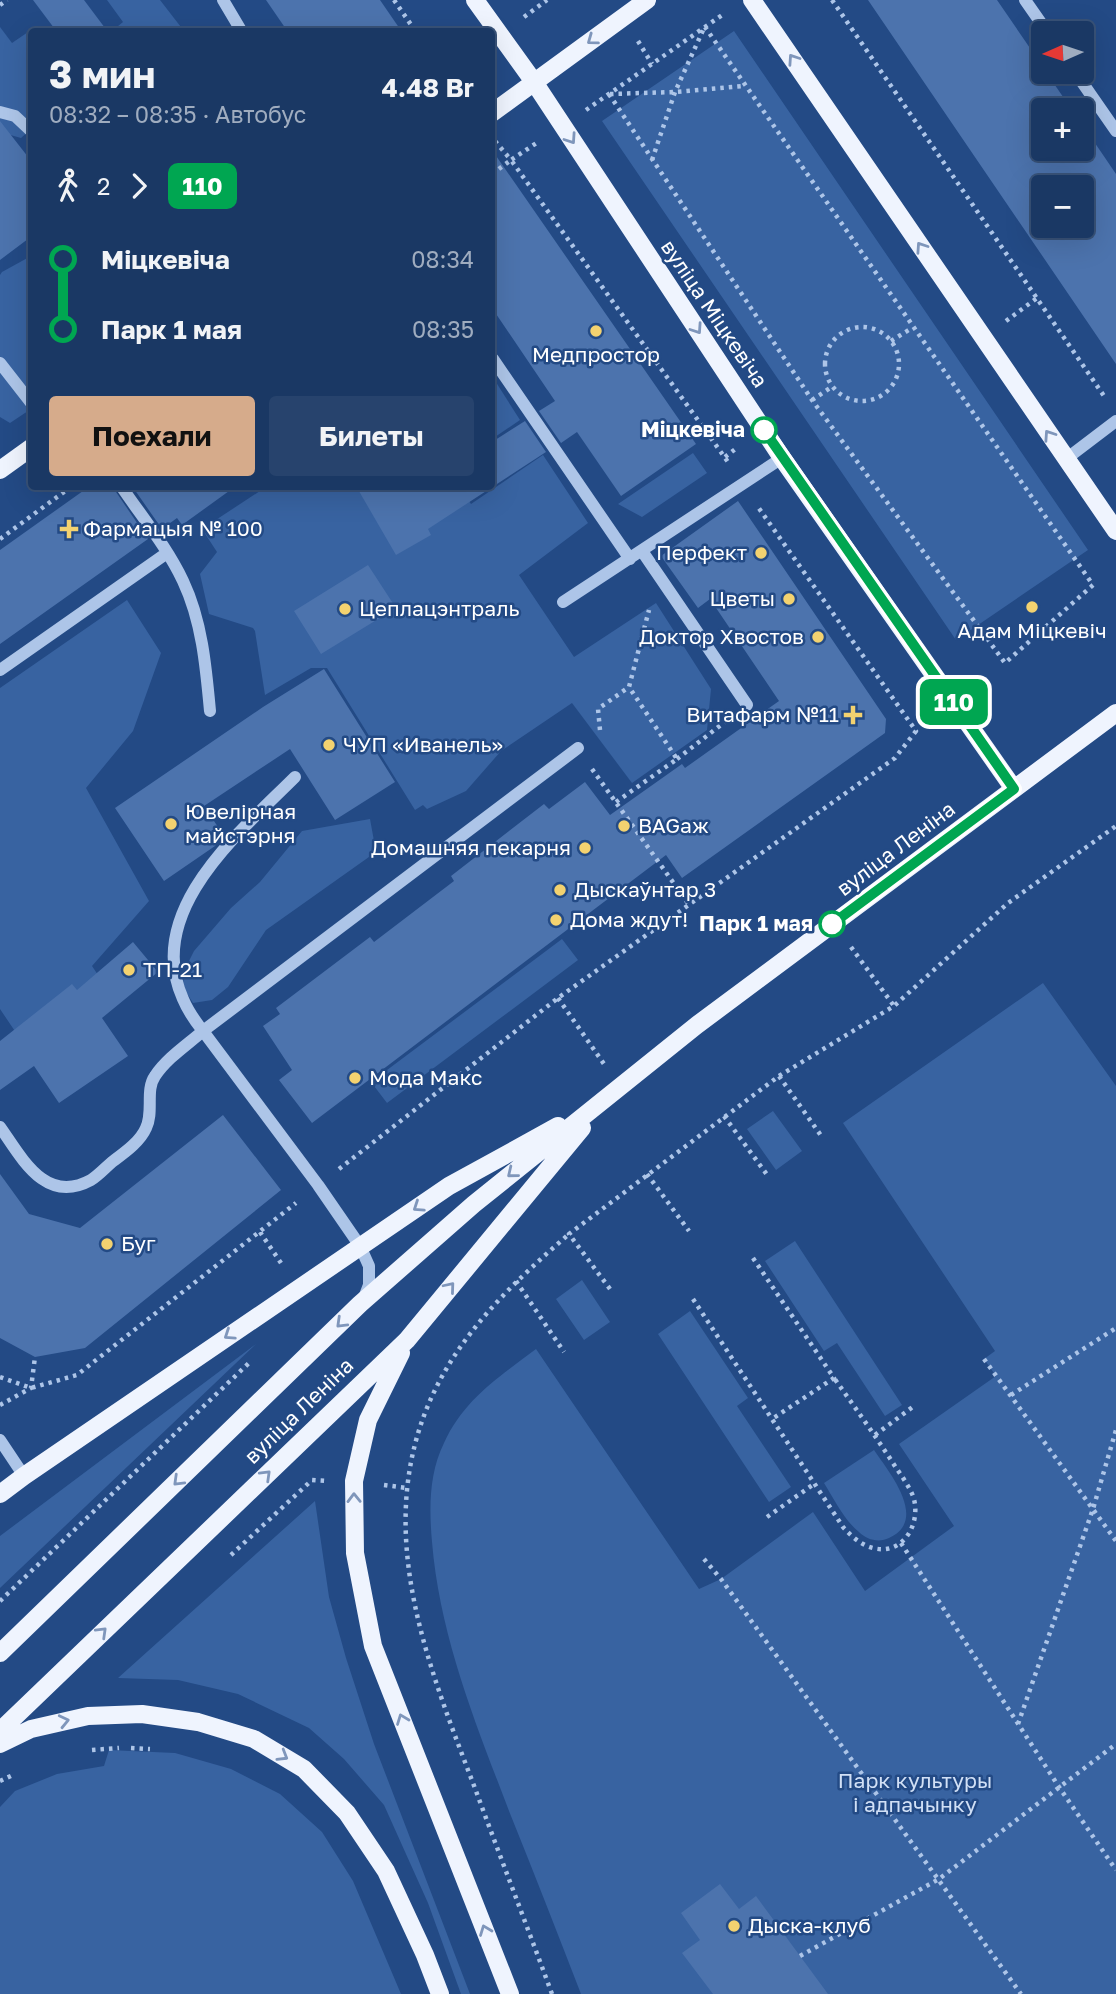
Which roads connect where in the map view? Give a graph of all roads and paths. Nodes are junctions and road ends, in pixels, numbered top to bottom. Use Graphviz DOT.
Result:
graph roads {
  1 [pos="7,0"];
  2 [pos="223,0"];
  3 [pos="394,0"];
  4 [pos="475,0"];
  5 [pos="647,0"];
  6 [pos="752,0"];
  7 [pos="832,0"];
  8 [pos="1025,0"];
  9 [pos="0,5"];
  10 [pos="1040,21"];
  11 [pos="705,27"];
  12 [pos="240,28"];
  13 [pos="413,28"];
  14 [pos="534,82"];
  15 [pos="1083,84"];
  16 [pos="744,86"];
  17 [pos="675,92"];
  18 [pos="609,94"];
  19 [pos="495,111"];
  20 [pos="0,112"];
  21 [pos="562,126"];
  22 [pos="28,128"];
  23 [pos="1116,131"];
  24 [pos="495,141"];
  25 [pos="511,160"];
  26 [pos="652,160"];
  27 [pos="495,172"];
  28 [pos="912,328"];
  29 [pos="891,341"];
  30 [pos="495,362"];
  31 [pos="0,363"];
  32 [pos="833,386"];
  33 [pos="28,399"];
  34 [pos="812,400"];
  35 [pos="1109,404"];
  36 [pos="1116,421"];
  37 [pos="28,450"];
  38 [pos="782,457"];
  39 [pos="1066,459"];
  40 [pos="0,470"];
  41 [pos="742,484"];
  42 [pos="67,490"];
  43 [pos="124,490"];
  44 [pos="1116,531"];
  45 [pos="0,539"];
  46 [pos="167,553"];
  47 [pos="636,555"];
  48 [pos="658,575"];
  49 [pos="563,602"];
  50 [pos="0,670"];
  51 [pos="629,687"];
  52 [pos="747,705"];
  53 [pos="210,711"];
  54 [pos="1116,713"];
  55 [pos="578,748"];
  56 [pos="677,759"];
  57 [pos="295,777"];
  58 [pos="1014,789"];
  59 [pos="616,802"];
  60 [pos="1116,826"];
  61 [pos="690,906"];
  62 [pos="834,923"];
  63 [pos="558,998"];
  64 [pos="894,1006"];
  65 [pos="203,1031"];
  66 [pos="779,1076"];
  67 [pos="620,1088"];
  68 [pos="604,1101"];
  69 [pos="724,1116"];
  70 [pos="0,1127"];
  71 [pos="822,1137"];
  72 [pos="647,1174"];
  73 [pos="768,1176"];
  74 [pos="318,1185"];
  75 [pos="689,1231"];
  76 [pos="569,1234"];
  77 [pos="360,1246"];
  78 [pos="753,1258"];
  79 [pos="516,1281"];
  80 [pos="610,1289"];
  81 [pos="693,1299"];
  82 [pos="360,1304"];
  83 [pos="1116,1328"];
  84 [pos="407,1340"];
  85 [pos="259,1352"];
  86 [pos="564,1352"];
  87 [pos="35,1357"];
  88 [pos="984,1359"];
  89 [pos="0,1377"];
  90 [pos="834,1378"];
  91 [pos="31,1388"];
  92 [pos="1011,1395"];
  93 [pos="0,1405"];
  94 [pos="914,1406"];
  95 [pos="772,1419"];
  96 [pos="1116,1430"];
  97 [pos="875,1435"];
  98 [pos="0,1440"];
  99 [pos="24,1476"];
  100 [pos="312,1480"];
  101 [pos="814,1484"];
  102 [pos="0,1494"];
  103 [pos="1093,1509"];
  104 [pos="767,1517"];
  105 [pos="1116,1541"];
  106 [pos="900,1543"];
  107 [pos="704,1559"];
  108 [pos="223,1562"];
  109 [pos="0,1601"];
  110 [pos="0,1653"];
  111 [pos="88,1716"];
  112 [pos="1018,1724"];
  113 [pos="0,1731"];
  114 [pos="0,1744"];
  115 [pos="1116,1744"];
  116 [pos="152,1749"];
  117 [pos="92,1750"];
  118 [pos="80,1752"];
  119 [pos="23,1770"];
  120 [pos="0,1781"];
  121 [pos="1059,1787"];
  122 [pos="1116,1870"];
  123 [pos="939,1879"];
  124 [pos="800,1956"];
  125 [pos="440,1994"];
  126 [pos="510,1994"];
  127 [pos="552,1994"];
  128 [pos="1021,1994"];
  1 -- 9 [label="path"];
  2 -- 12 [label="street"];
  3 -- 13 [label="path"];
  4 -- 14 [label="main road, вуліца Міцкевіча"];
  5 -- 14 [label="main road, one-way"];
  39 -- 6 [label="main road, one-way"];
  7 -- 35 [label="path"];
  8 -- 10 [label="street"];
  11 -- 16 [label="path"];
  11 -- 17 [label="path"];
  11 -- 18 [label="path"];
  14 -- 19 [label="main road"];
  14 -- 21 [label="main road, вуліца Міцкевіча"];
  15 -- 23 [label="street"];
  16 -- 17 [label="path"];
  16 -- 28 [label="path"];
  17 -- 18 [label="path"];
  17 -- 26 [label="path"];
  18 -- 21 [label="path"];
  18 -- 26 [label="path"];
  20 -- 22 [label="street"];
  21 -- 25 [label="path"];
  21 -- 38 [label="main road, вуліца Міцкевіча, one-way"];
  24 -- 25 [label="path"];
  25 -- 27 [label="path"];
  25 -- 41 [label="path"];
  26 -- 34 [label="path"];
  28 -- 29 [label="path"];
  28 -- 34 [label="path"];
  29 -- 32 [label="path"];
  29 -- 32 [label="path"];
  30 -- 47 [label="street"];
  31 -- 33 [label="street"];
  32 -- 34 [label="path"];
  36 -- 39 [label="street"];
  37 -- 40 [label="main road"];
  38 -- 41 [label="street"];
  38 -- 58 [label="main road, вуліца Міцкевіча"];
  39 -- 44 [label="main road"];
  41 -- 47 [label="street"];
  41 -- 61 [label="path"];
  42 -- 45 [label="path"];
  43 -- 46 [label="street"];
  46 -- 50 [label="street"];
  46 -- 53 [label="street"];
  47 -- 48 [label="street"];
  47 -- 49 [label="street"];
  48 -- 51 [label="path"];
  48 -- 52 [label="street"];
  51 -- 55 [label="path"];
  51 -- 56 [label="path"];
  52 -- 56 [label="path"];
  54 -- 58 [label="main road, вуліца Леніна"];
  55 -- 59 [label="path"];
  55 -- 65 [label="street"];
  56 -- 59 [label="path"];
  57 -- 65 [label="street"];
  58 -- 62 [label="main road, вуліца Леніна"];
  59 -- 61 [label="path"];
  60 -- 64 [label="path"];
  61 -- 63 [label="path"];
  62 -- 64 [label="path"];
  62 -- 67 [label="main road, вуліца Леніна"];
  63 -- 67 [label="path"];
  63 -- 74 [label="path"];
  64 -- 66 [label="path"];
  65 -- 70 [label="street"];
  65 -- 74 [label="street"];
  66 -- 69 [label="path"];
  66 -- 71 [label="path"];
  67 -- 68 [label="main road, вуліца Леніна"];
  68 -- 77 [label="main road, one-way"];
  68 -- 82 [label="main road, вуліца Леніна, one-way"];
  84 -- 68 [label="main road, вуліца Леніна, one-way"];
  69 -- 72 [label="path"];
  69 -- 73 [label="path"];
  72 -- 75 [label="path"];
  72 -- 76 [label="path"];
  74 -- 77 [label="street"];
  74 -- 91 [label="path"];
  76 -- 79 [label="path"];
  76 -- 80 [label="path"];
  77 -- 82 [label="street"];
  77 -- 99 [label="main road, one-way"];
  78 -- 90 [label="path"];
  79 -- 86 [label="path"];
  79 -- 127 [label="path"];
  81 -- 95 [label="path"];
  82 -- 110 [label="main road, вуліца Леніна, one-way"];
  83 -- 92 [label="path"];
  113 -- 84 [label="main road, вуліца Леніна, one-way"];
  126 -- 84 [label="main road, one-way"];
  85 -- 109 [label="path"];
  87 -- 91 [label="path"];
  88 -- 92 [label="path"];
  89 -- 91 [label="path"];
  90 -- 95 [label="path"];
  90 -- 97 [label="path"];
  91 -- 93 [label="path"];
  92 -- 103 [label="path"];
  94 -- 97 [label="path"];
  95 -- 101 [label="path"];
  96 -- 103 [label="path"];
  97 -- 106 [label="path"];
  98 -- 99 [label="street"];
  99 -- 102 [label="main road"];
  100 -- 108 [label="path"];
  101 -- 104 [label="path"];
  101 -- 106 [label="path"];
  103 -- 105 [label="path"];
  103 -- 112 [label="path"];
  106 -- 112 [label="path"];
  107 -- 123 [label="path"];
  114 -- 111 [label="main road, one-way"];
  111 -- 117 [label="path"];
  111 -- 125 [label="main road, one-way"];
  112 -- 121 [label="path"];
  115 -- 121 [label="path"];
  116 -- 117 [label="path"];
  117 -- 118 [label="path"];
  119 -- 120 [label="path"];
  121 -- 122 [label="path"];
  121 -- 123 [label="path"];
  123 -- 124 [label="path"];
  123 -- 128 [label="path"];
}
